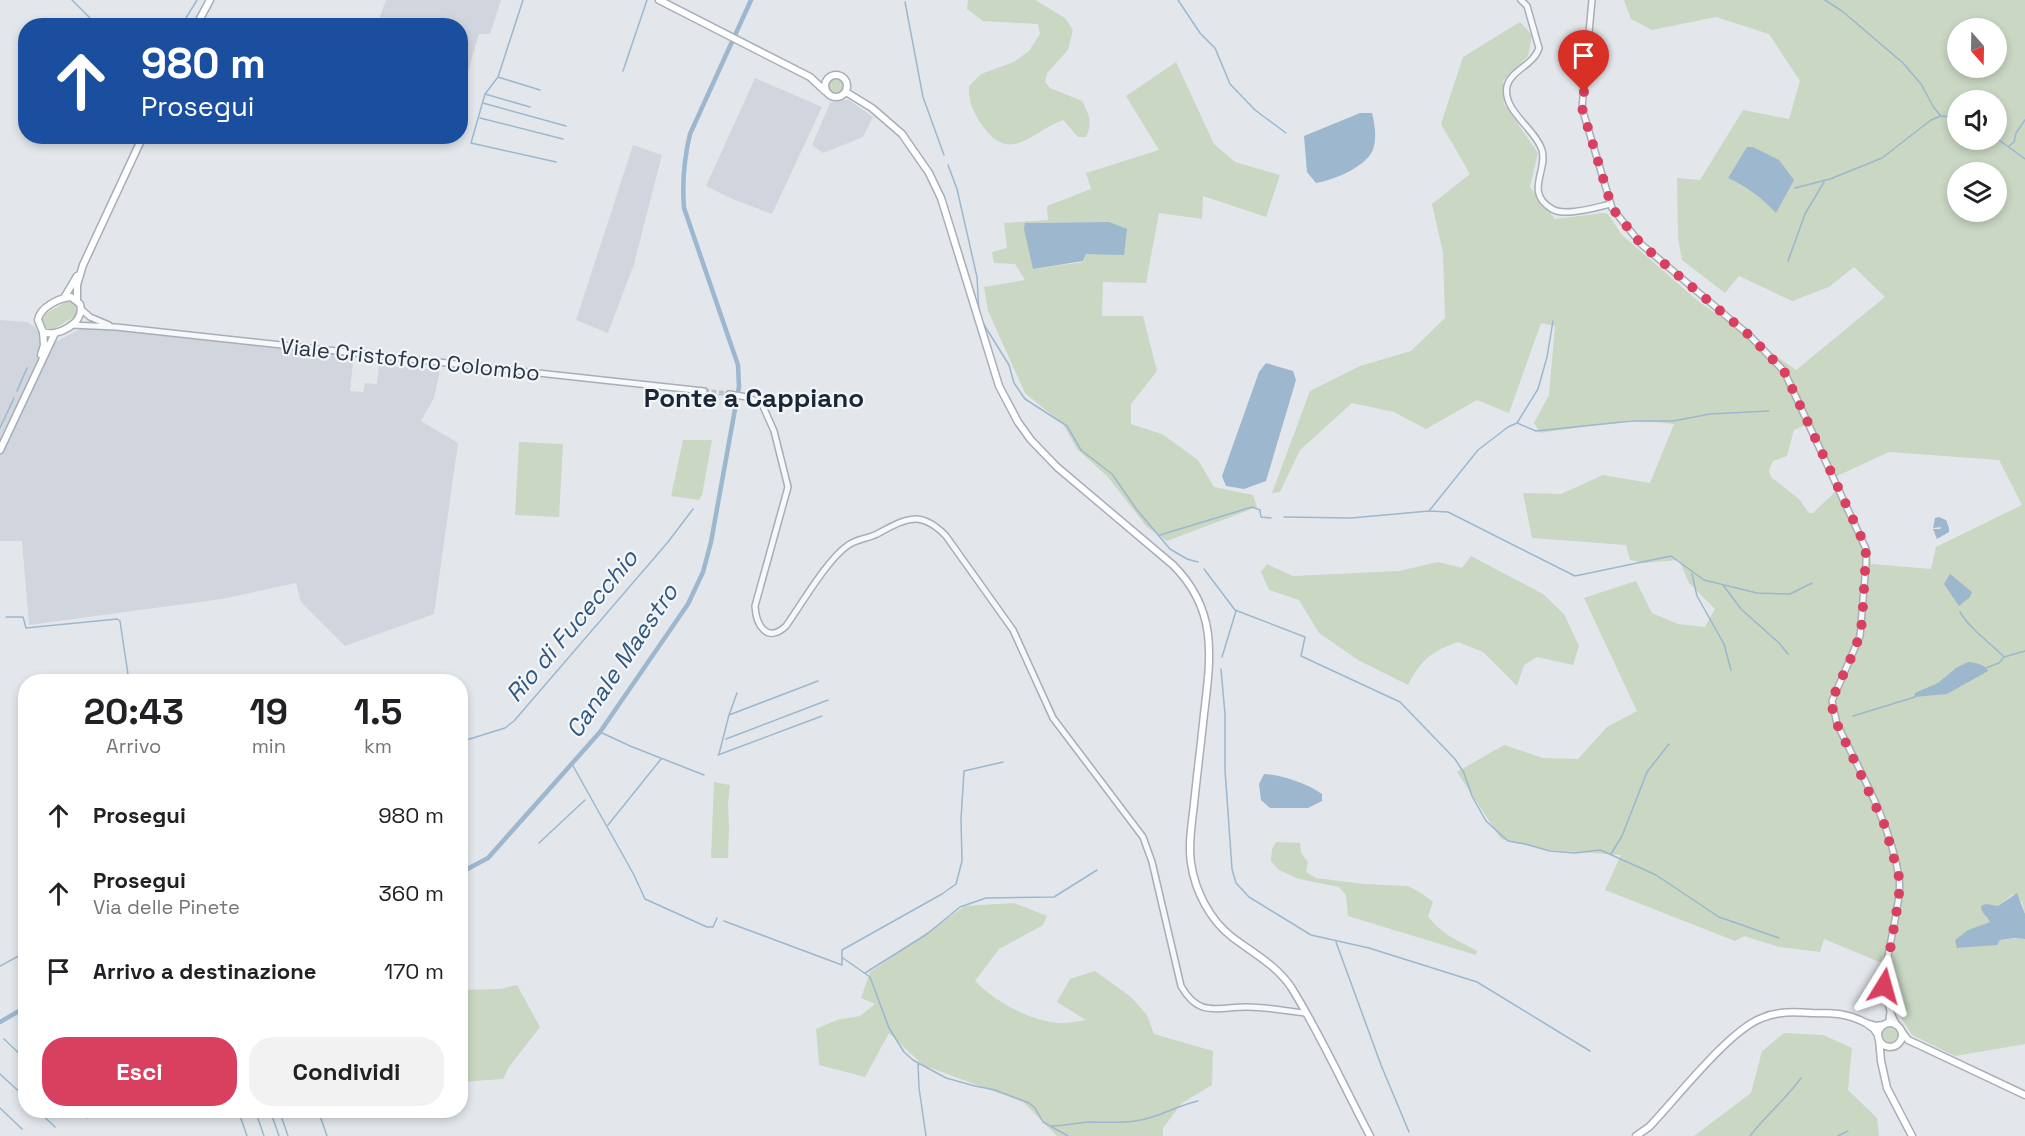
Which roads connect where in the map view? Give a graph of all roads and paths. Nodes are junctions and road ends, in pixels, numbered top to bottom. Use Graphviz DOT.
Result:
graph roads {
  1 [pos="210,0"];
  2 [pos="659,0"];
  3 [pos="1521,0"];
  4 [pos="1592,0"];
  5 [pos="200,18"];
  6 [pos="810,77"];
  7 [pos="828,78"];
  8 [pos="825,91"];
  9 [pos="846,92"];
  10 [pos="139,144"];
  11 [pos="1611,204"];
  12 [pos="84,265"];
  13 [pos="64,298"];
  14 [pos="77,299"];
  15 [pos="82,309"];
  16 [pos="71,325"];
  17 [pos="116,327"];
  18 [pos="43,332"];
  19 [pos="55,333"];
  20 [pos="37,368"];
  21 [pos="705,391"];
  22 [pos="729,394"];
  23 [pos="0,450"];
  24 [pos="1889,1004"];
  25 [pos="1305,1013"];
  26 [pos="1866,1023"];
  27 [pos="1885,1025"];
  28 [pos="1897,1025"];
  29 [pos="1902,1032"];
  30 [pos="1879,1038"];
  31 [pos="1898,1044"];
  32 [pos="1919,1045"];
  33 [pos="1890,1047"];
  34 [pos="1881,1061"];
  35 [pos="2025,1095"];
  36 [pos="1370,1136"];
  37 [pos="1636,1136"];
  38 [pos="1912,1136"];
  1 -- 5 [label="main road"];
  2 -- 6 [label="main road"];
  3 -- 11 [label="street"];
  4 -- 11 [label="street"];
  6 -- 7 [label="main road"];
  6 -- 8 [label="main road"];
  7 -- 8 [label="main road"];
  7 -- 9 [label="main road"];
  8 -- 9 [label="main road"];
  9 -- 25 [label="main road"];
  10 -- 12 [label="main road"];
  11 -- 24 [label="street"];
  12 -- 13 [label="main road"];
  12 -- 14 [label="main road"];
  13 -- 14 [label="main road"];
  13 -- 18 [label="main road"];
  14 -- 15 [label="main road"];
  15 -- 16 [label="main road"];
  15 -- 17 [label="street, Viale Cristoforo Colombo"];
  16 -- 17 [label="street, Viale Cristoforo Colombo"];
  16 -- 19 [label="main road"];
  17 -- 21 [label="street, Viale Cristoforo Colombo"];
  18 -- 19 [label="main road"];
  18 -- 20 [label="main road"];
  19 -- 20 [label="main road"];
  20 -- 23 [label="main road"];
  22 -- 25 [label="street"];
  24 -- 27 [label="street"];
  24 -- 28 [label="street"];
  25 -- 36 [label="main road"];
  26 -- 27 [label="main road"];
  26 -- 30 [label="main road"];
  26 -- 37 [label="main road"];
  27 -- 28 [label="main road"];
  27 -- 30 [label="main road"];
  28 -- 29 [label="main road"];
  29 -- 31 [label="main road"];
  29 -- 32 [label="main road"];
  30 -- 33 [label="main road"];
  30 -- 34 [label="main road"];
  31 -- 32 [label="main road"];
  31 -- 33 [label="main road"];
  32 -- 35 [label="main road"];
  33 -- 34 [label="main road"];
  34 -- 38 [label="main road"];
}
